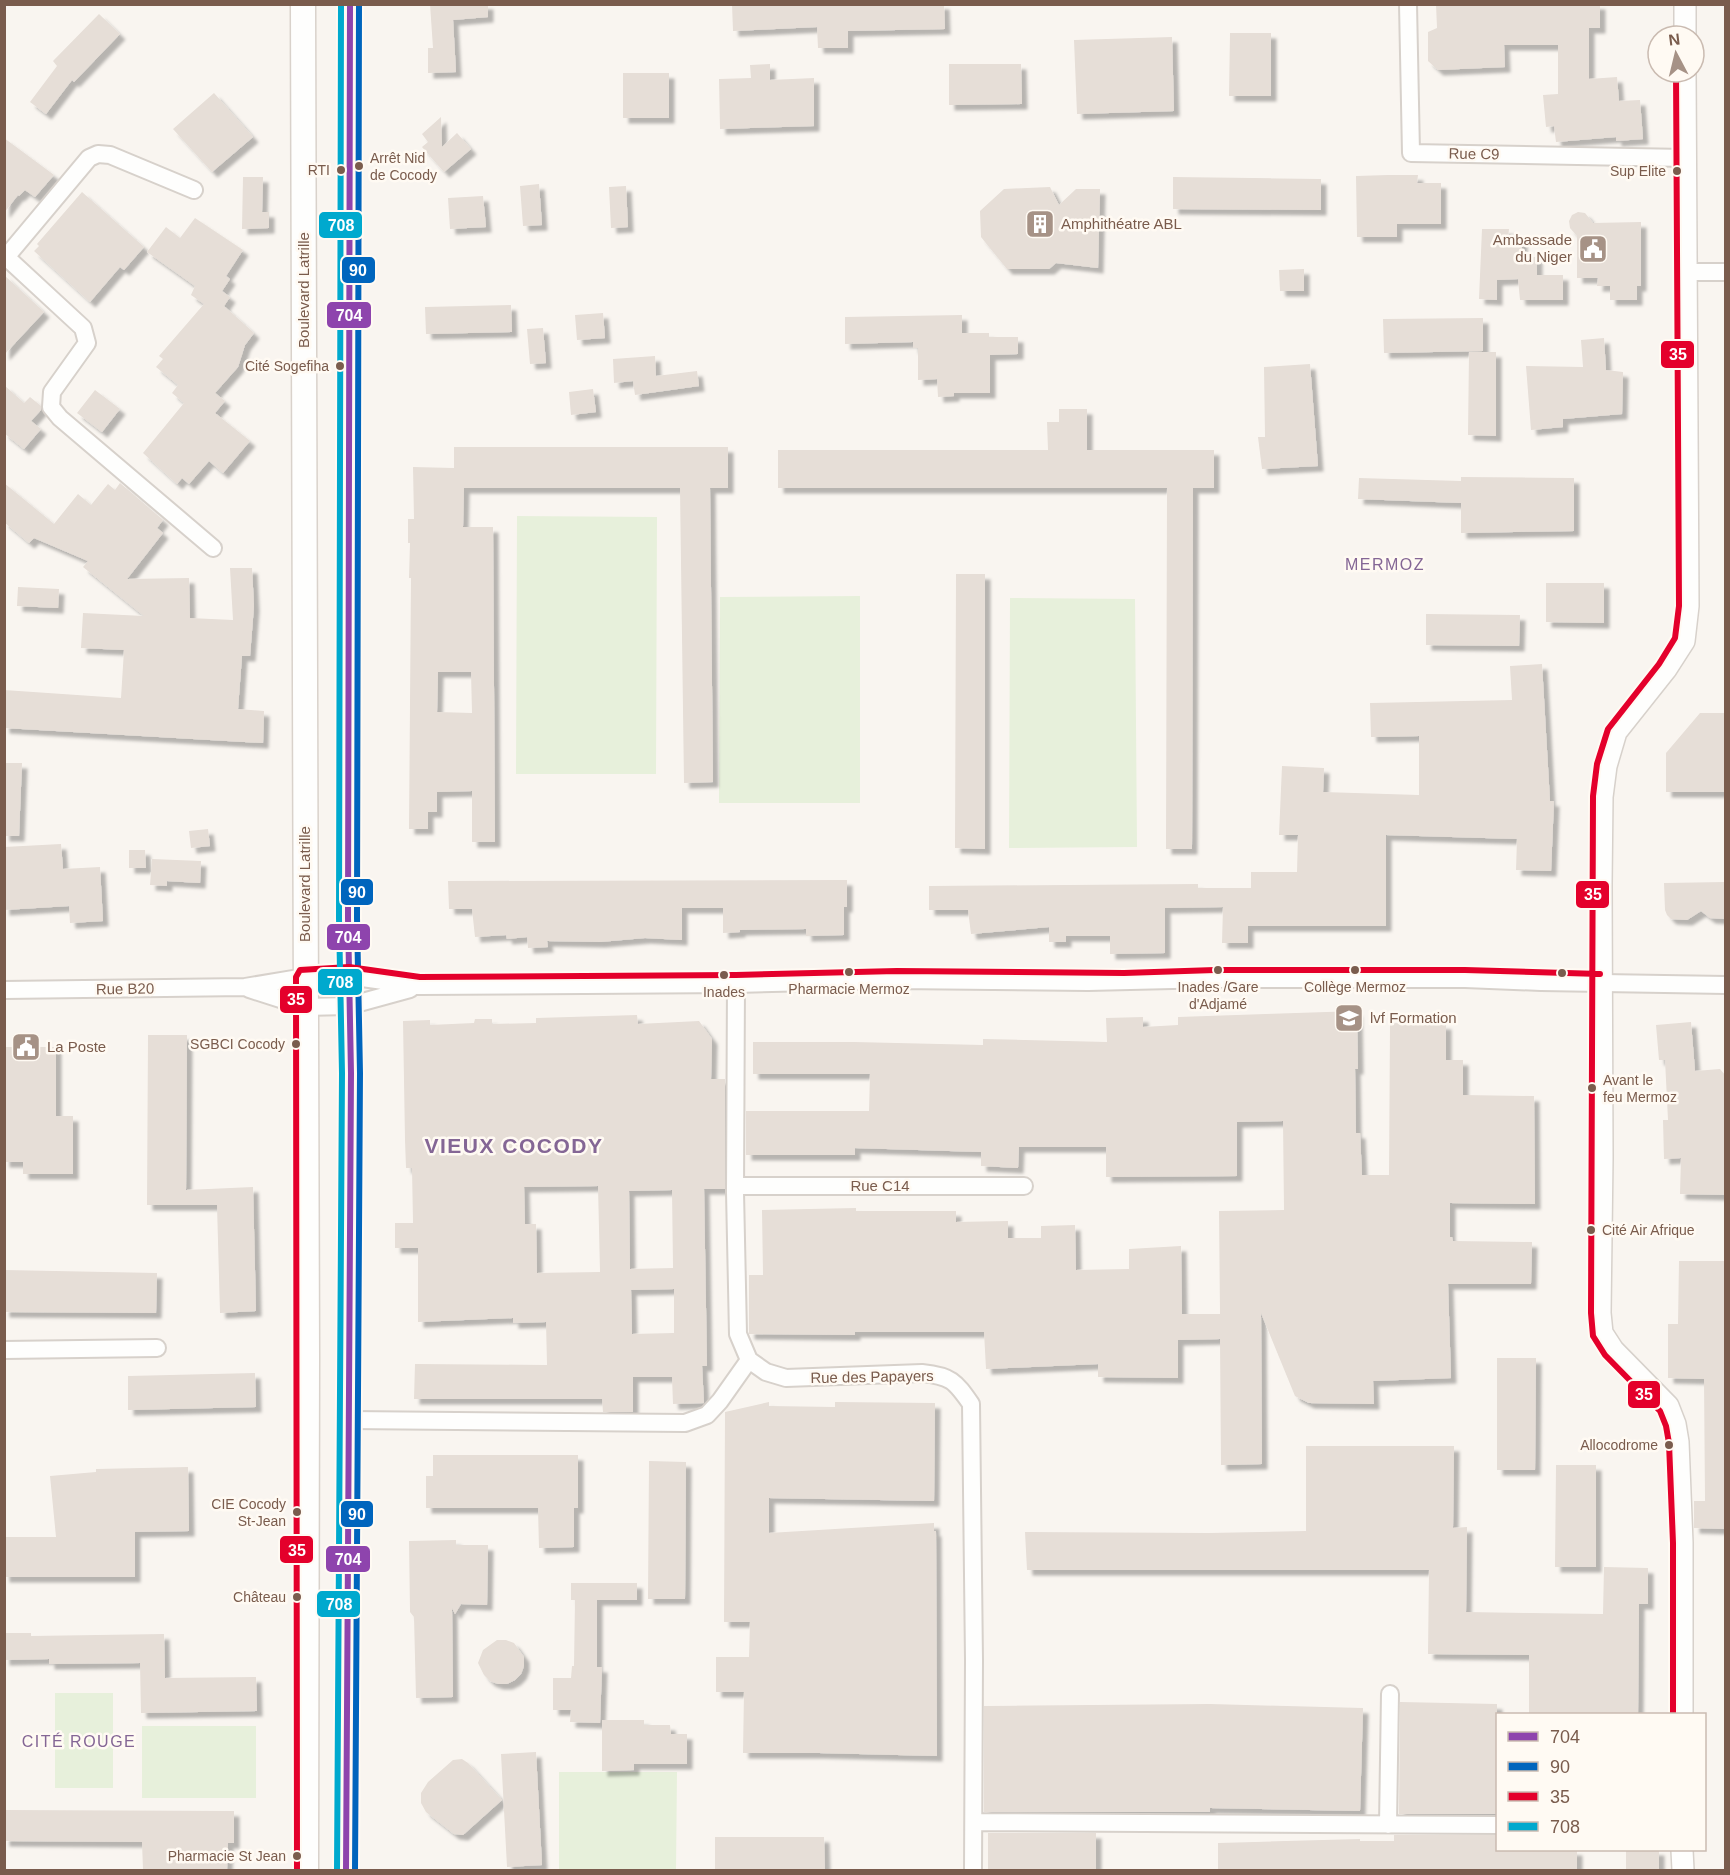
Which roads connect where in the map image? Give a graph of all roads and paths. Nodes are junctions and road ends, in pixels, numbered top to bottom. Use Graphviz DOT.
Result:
graph roads {
  1 [pos="303,4"];
  2 [pos="350,4"];
  3 [pos="1408,4"];
  4 [pos="1685,4"];
  5 [pos="1685,24"];
  6 [pos="1685,84"];
  7 [pos="1685,158"];
  8 [pos="194,190"];
  9 [pos="6,256"];
  10 [pos="1685,272"];
  11 [pos="1725,272"];
  12 [pos="213,548"];
  13 [pos="305,976"];
  14 [pos="348,976"];
  15 [pos="1600,982"];
  16 [pos="736,984"];
  17 [pos="1725,985"];
  18 [pos="419,986"];
  19 [pos="245,987"];
  20 [pos="4,990"];
  21 [pos="348,1006"];
  22 [pos="305,1007"];
  23 [pos="735,1186"];
  24 [pos="1024,1186"];
  25 [pos="157,1348"];
  26 [pos="4,1350"];
  27 [pos="749,1360"];
  28 [pos="349,1420"];
  29 [pos="1390,1694"];
  30 [pos="1682,1713"];
  31 [pos="974,1822"];
  32 [pos="1388,1825"];
  33 [pos="1496,1825"];
  34 [pos="1682,1851"];
  35 [pos="306,1870"];
  36 [pos="346,1870"];
  37 [pos="973,1870"];
  38 [pos="1683,1870"];
  1 -- 13 [label="main road, Boulevard Latrille"];
  2 -- 14 [label="main road"];
  3 -- 7 [label="street, Rue C9"];
  4 -- 5 [label="street"];
  6 -- 7 [label="street"];
  7 -- 10 [label="street"];
  8 -- 9 [label="street"];
  9 -- 12 [label="street"];
  10 -- 11 [label="street"];
  10 -- 15 [label="street"];
  13 -- 14 [label="street, Rue B20"];
  13 -- 19 [label="street, Rue B20"];
  13 -- 22 [label="main road, Boulevard Latrille"];
  14 -- 18 [label="street, Rue B20"];
  14 -- 21 [label="main road"];
  15 -- 16 [label="street"];
  15 -- 17 [label="street"];
  15 -- 30 [label="street"];
  16 -- 18 [label="street"];
  16 -- 23 [label="street"];
  18 -- 21 [label="street, Rue B20"];
  19 -- 20 [label="street, Rue B20"];
  19 -- 22 [label="street, Rue B20"];
  21 -- 22 [label="street, Rue B20"];
  21 -- 28 [label="main road"];
  22 -- 35 [label="main road, Boulevard Latrille"];
  23 -- 24 [label="street, Rue C14"];
  23 -- 27 [label="street"];
  25 -- 26 [label="street"];
  27 -- 28 [label="street"];
  27 -- 31 [label="street, Rue des Papayers"];
  28 -- 36 [label="main road"];
  29 -- 32 [label="street"];
  31 -- 32 [label="street"];
  31 -- 37 [label="street, Rue des Papayers"];
  32 -- 33 [label="street"];
  34 -- 38 [label="street"];
}
